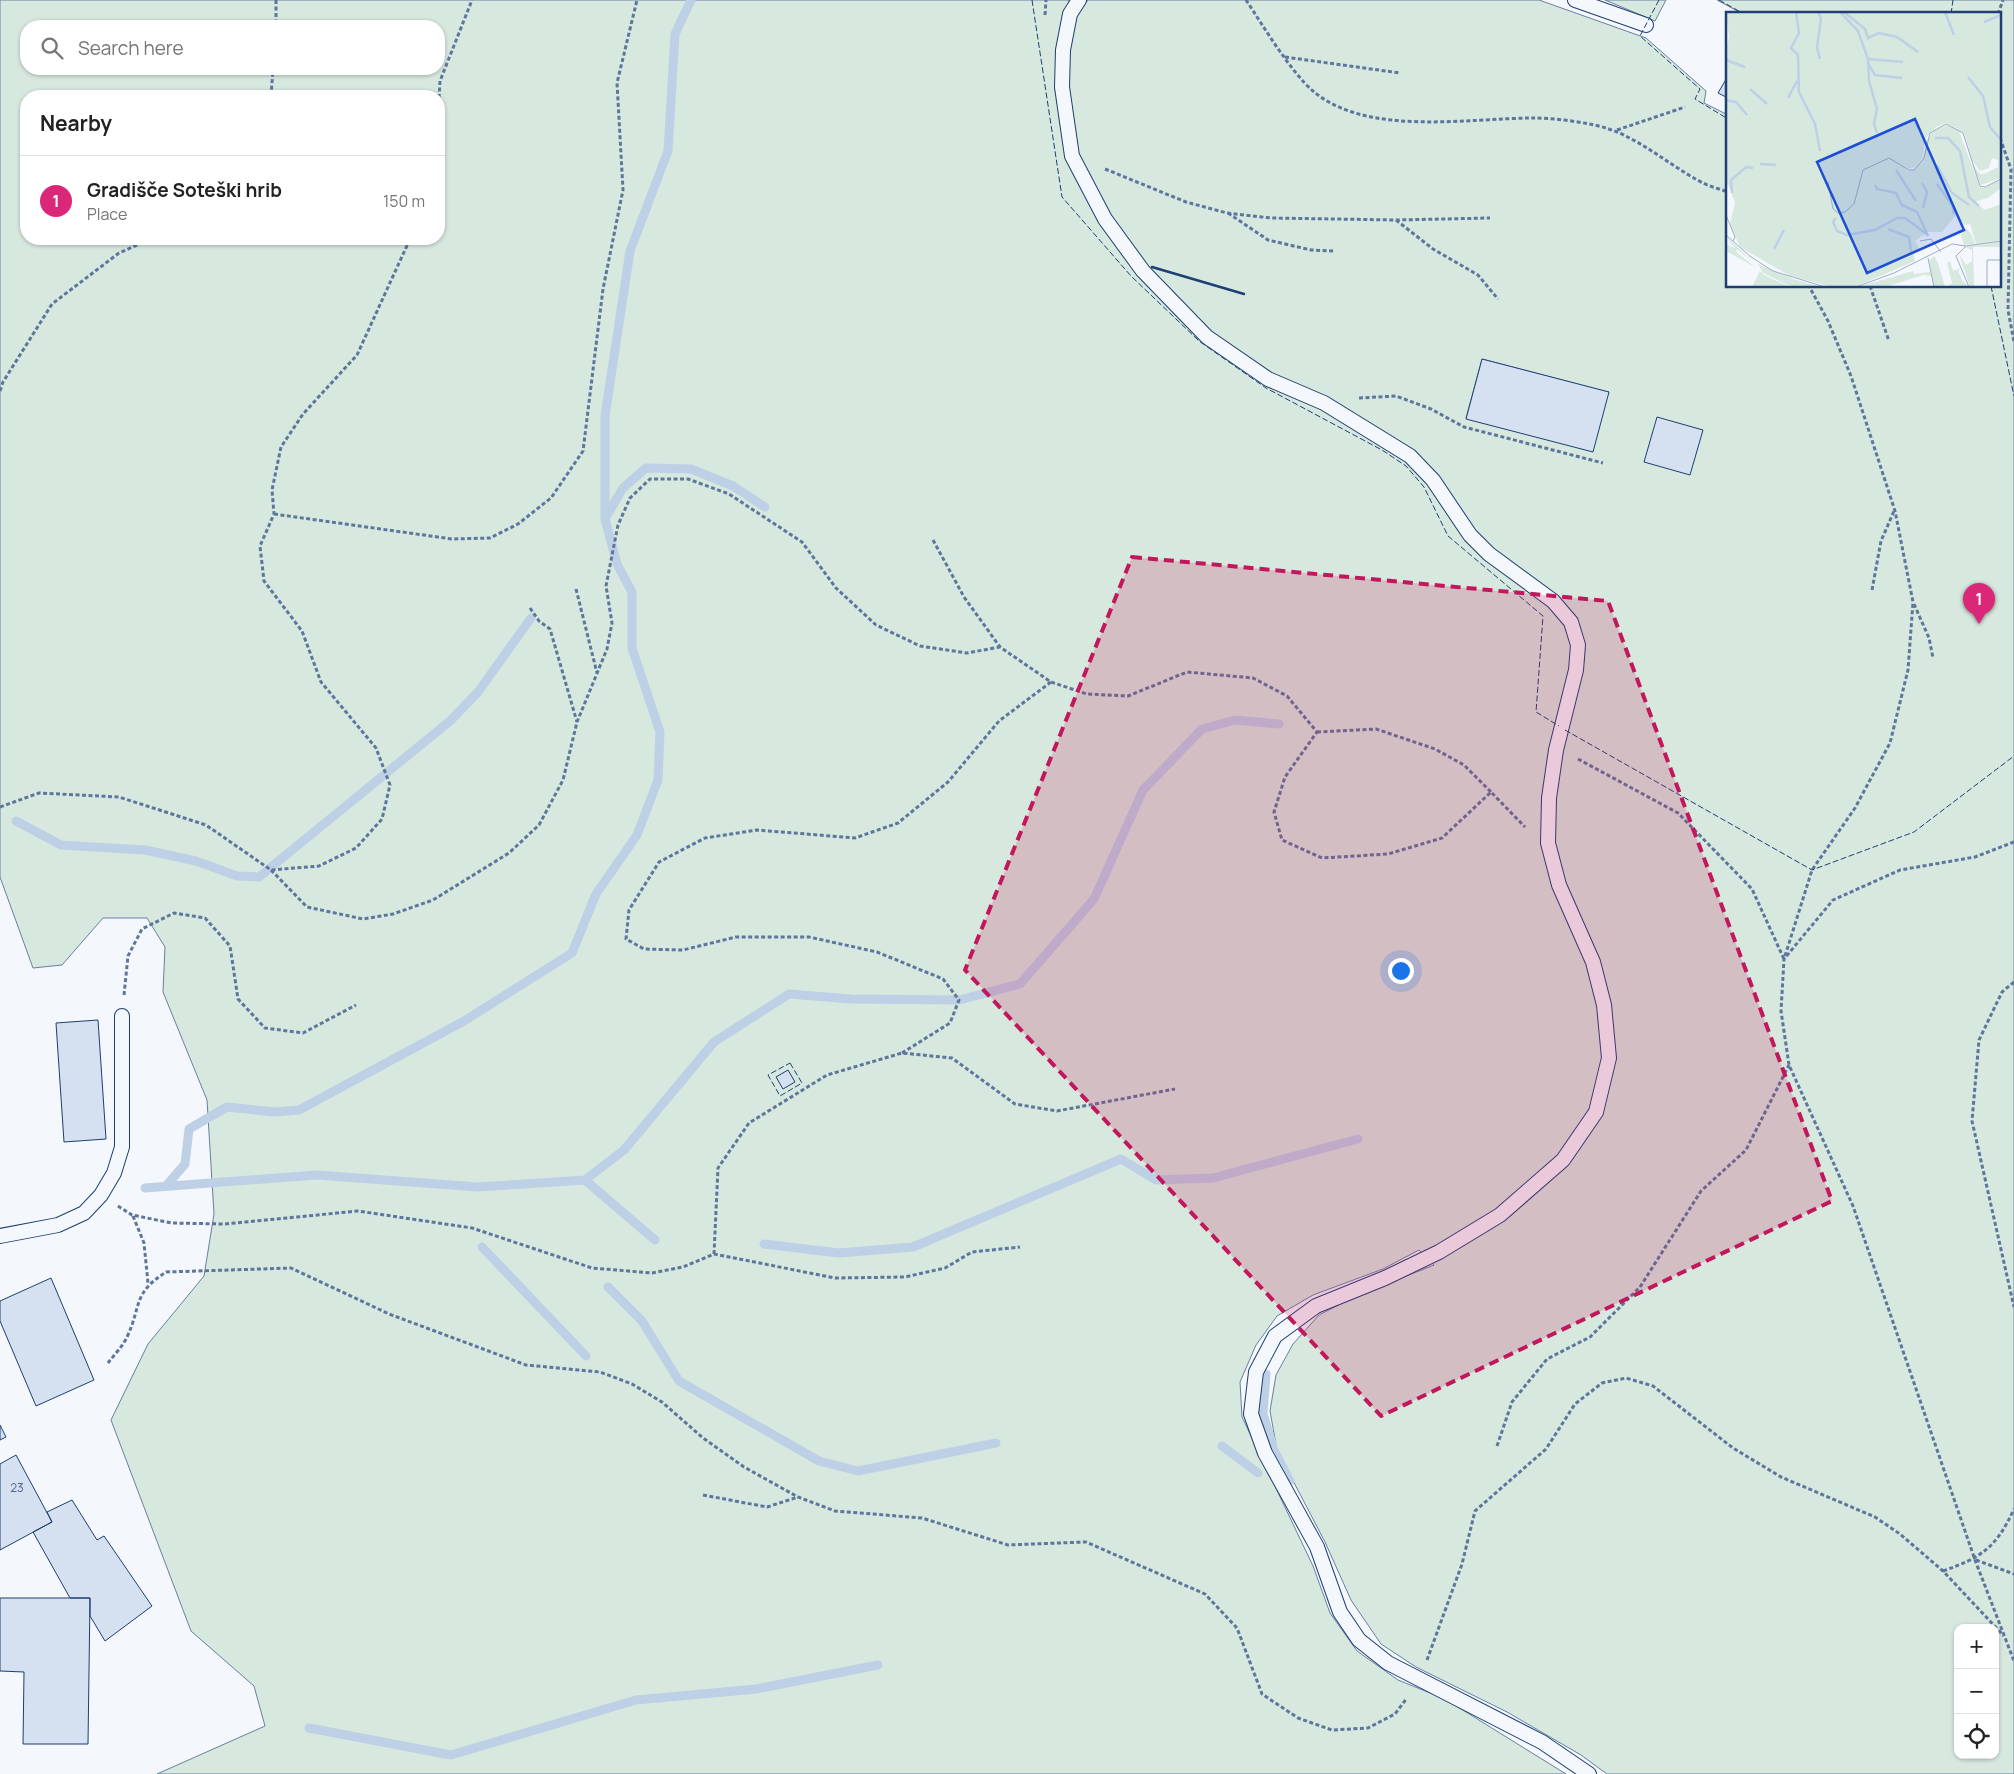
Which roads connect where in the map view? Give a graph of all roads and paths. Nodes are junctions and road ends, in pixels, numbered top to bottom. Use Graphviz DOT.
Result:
graph roads {
  1 [pos="276,0"];
  2 [pos="472,0"];
  3 [pos="637,0"];
  4 [pos="1079,0"];
  5 [pos="1246,0"];
  6 [pos="1575,0"];
  7 [pos="2003,0"];
  8 [pos="1999,12"];
  9 [pos="276,20"];
  10 [pos="1646,25"];
  11 [pos="1284,56"];
  12 [pos="445,68"];
  13 [pos="1400,73"];
  14 [pos="273,75"];
  15 [pos="442,75"];
  16 [pos="271,90"];
  17 [pos="439,90"];
  18 [pos="1685,107"];
  19 [pos="1616,130"];
  20 [pos="2002,144"];
  21 [pos="1072,156"];
  22 [pos="1726,191"];
  23 [pos="1227,212"];
  24 [pos="1490,218"];
  25 [pos="1396,220"];
  26 [pos="136,245"];
  27 [pos="407,245"];
  28 [pos="1335,251"];
  29 [pos="1810,288"];
  30 [pos="1871,288"];
  31 [pos="1498,299"];
  32 [pos="1889,341"];
  33 [pos="2014,342"];
  34 [pos="0,391"];
  35 [pos="1324,403"];
  36 [pos="1603,463"];
  37 [pos="1894,511"];
  38 [pos="274,514"];
  39 [pos="933,540"];
  40 [pos="576,589"];
  41 [pos="1872,590"];
  42 [pos="1913,602"];
  43 [pos="530,608"];
  44 [pos="1000,647"];
  45 [pos="1932,658"];
  46 [pos="597,674"];
  47 [pos="1051,682"];
  48 [pos="577,722"];
  49 [pos="1317,732"];
  50 [pos="1593,765"];
  51 [pos="1491,792"];
  52 [pos="0,807"];
  53 [pos="2014,842"];
  54 [pos="1548,843"];
  55 [pos="271,870"];
  56 [pos="1784,959"];
  57 [pos="2014,982"];
  58 [pos="356,1005"];
  59 [pos="122,1016"];
  60 [pos="902,1053"];
  61 [pos="1789,1065"];
  62 [pos="1176,1089"];
  63 [pos="101,1195"];
  64 [pos="132,1215"];
  65 [pos="0,1236"];
  66 [pos="1020,1247"];
  67 [pos="714,1254"];
  68 [pos="148,1283"];
  69 [pos="2014,1307"];
  70 [pos="108,1363"];
  71 [pos="1497,1446"];
  72 [pos="703,1495"];
  73 [pos="798,1497"];
  74 [pos="2014,1509"];
  75 [pos="1975,1560"];
  76 [pos="1943,1572"];
  77 [pos="2014,1574"];
  78 [pos="2004,1636"];
  79 [pos="2014,1661"];
  80 [pos="1420,1680"];
  81 [pos="1589,1774"];
  1 -- 9 [label="path"];
  2 -- 12 [label="path"];
  3 -- 38 [label="path"];
  4 -- 21 [label="lane"];
  5 -- 11 [label="path"];
  6 -- 10 [label="lane"];
  7 -- 8 [label="path"];
  11 -- 13 [label="path"];
  11 -- 19 [label="path"];
  14 -- 16 [label="path"];
  15 -- 17 [label="path"];
  18 -- 19 [label="path"];
  19 -- 22 [label="path"];
  20 -- 33 [label="path"];
  21 -- 23 [label="path"];
  21 -- 35 [label="lane"];
  23 -- 25 [label="path"];
  23 -- 28 [label="path"];
  24 -- 25 [label="path"];
  25 -- 31 [label="path"];
  26 -- 34 [label="path"];
  27 -- 38 [label="path"];
  29 -- 37 [label="path"];
  30 -- 32 [label="path"];
  35 -- 36 [label="path"];
  35 -- 54 [label="lane"];
  37 -- 41 [label="path"];
  37 -- 42 [label="path"];
  38 -- 55 [label="path"];
  39 -- 44 [label="path"];
  40 -- 46 [label="path"];
  42 -- 45 [label="path"];
  42 -- 56 [label="path"];
  43 -- 48 [label="path"];
  44 -- 46 [label="path"];
  44 -- 47 [label="path"];
  46 -- 48 [label="path"];
  47 -- 49 [label="path"];
  47 -- 60 [label="path"];
  48 -- 55 [label="path"];
  49 -- 51 [label="path"];
  49 -- 51 [label="path"];
  50 -- 56 [label="path"];
  51 -- 54 [label="path"];
  52 -- 55 [label="path"];
  53 -- 56 [label="path"];
  54 -- 80 [label="lane"];
  56 -- 61 [label="path"];
  57 -- 69 [label="path"];
  58 -- 59 [label="path"];
  59 -- 63 [label="lane"];
  60 -- 62 [label="path"];
  60 -- 67 [label="path"];
  61 -- 71 [label="path"];
  61 -- 75 [label="path"];
  63 -- 64 [label="path"];
  63 -- 65 [label="lane"];
  64 -- 67 [label="path"];
  64 -- 68 [label="path"];
  66 -- 67 [label="path"];
  68 -- 70 [label="path"];
  68 -- 73 [label="path"];
  72 -- 73 [label="path"];
  73 -- 80 [label="path"];
  74 -- 75 [label="path"];
  75 -- 76 [label="path"];
  75 -- 77 [label="path"];
  75 -- 78 [label="path"];
  76 -- 78 [label="path"];
  76 -- 80 [label="path"];
  78 -- 79 [label="path"];
  80 -- 81 [label="lane"];
}
